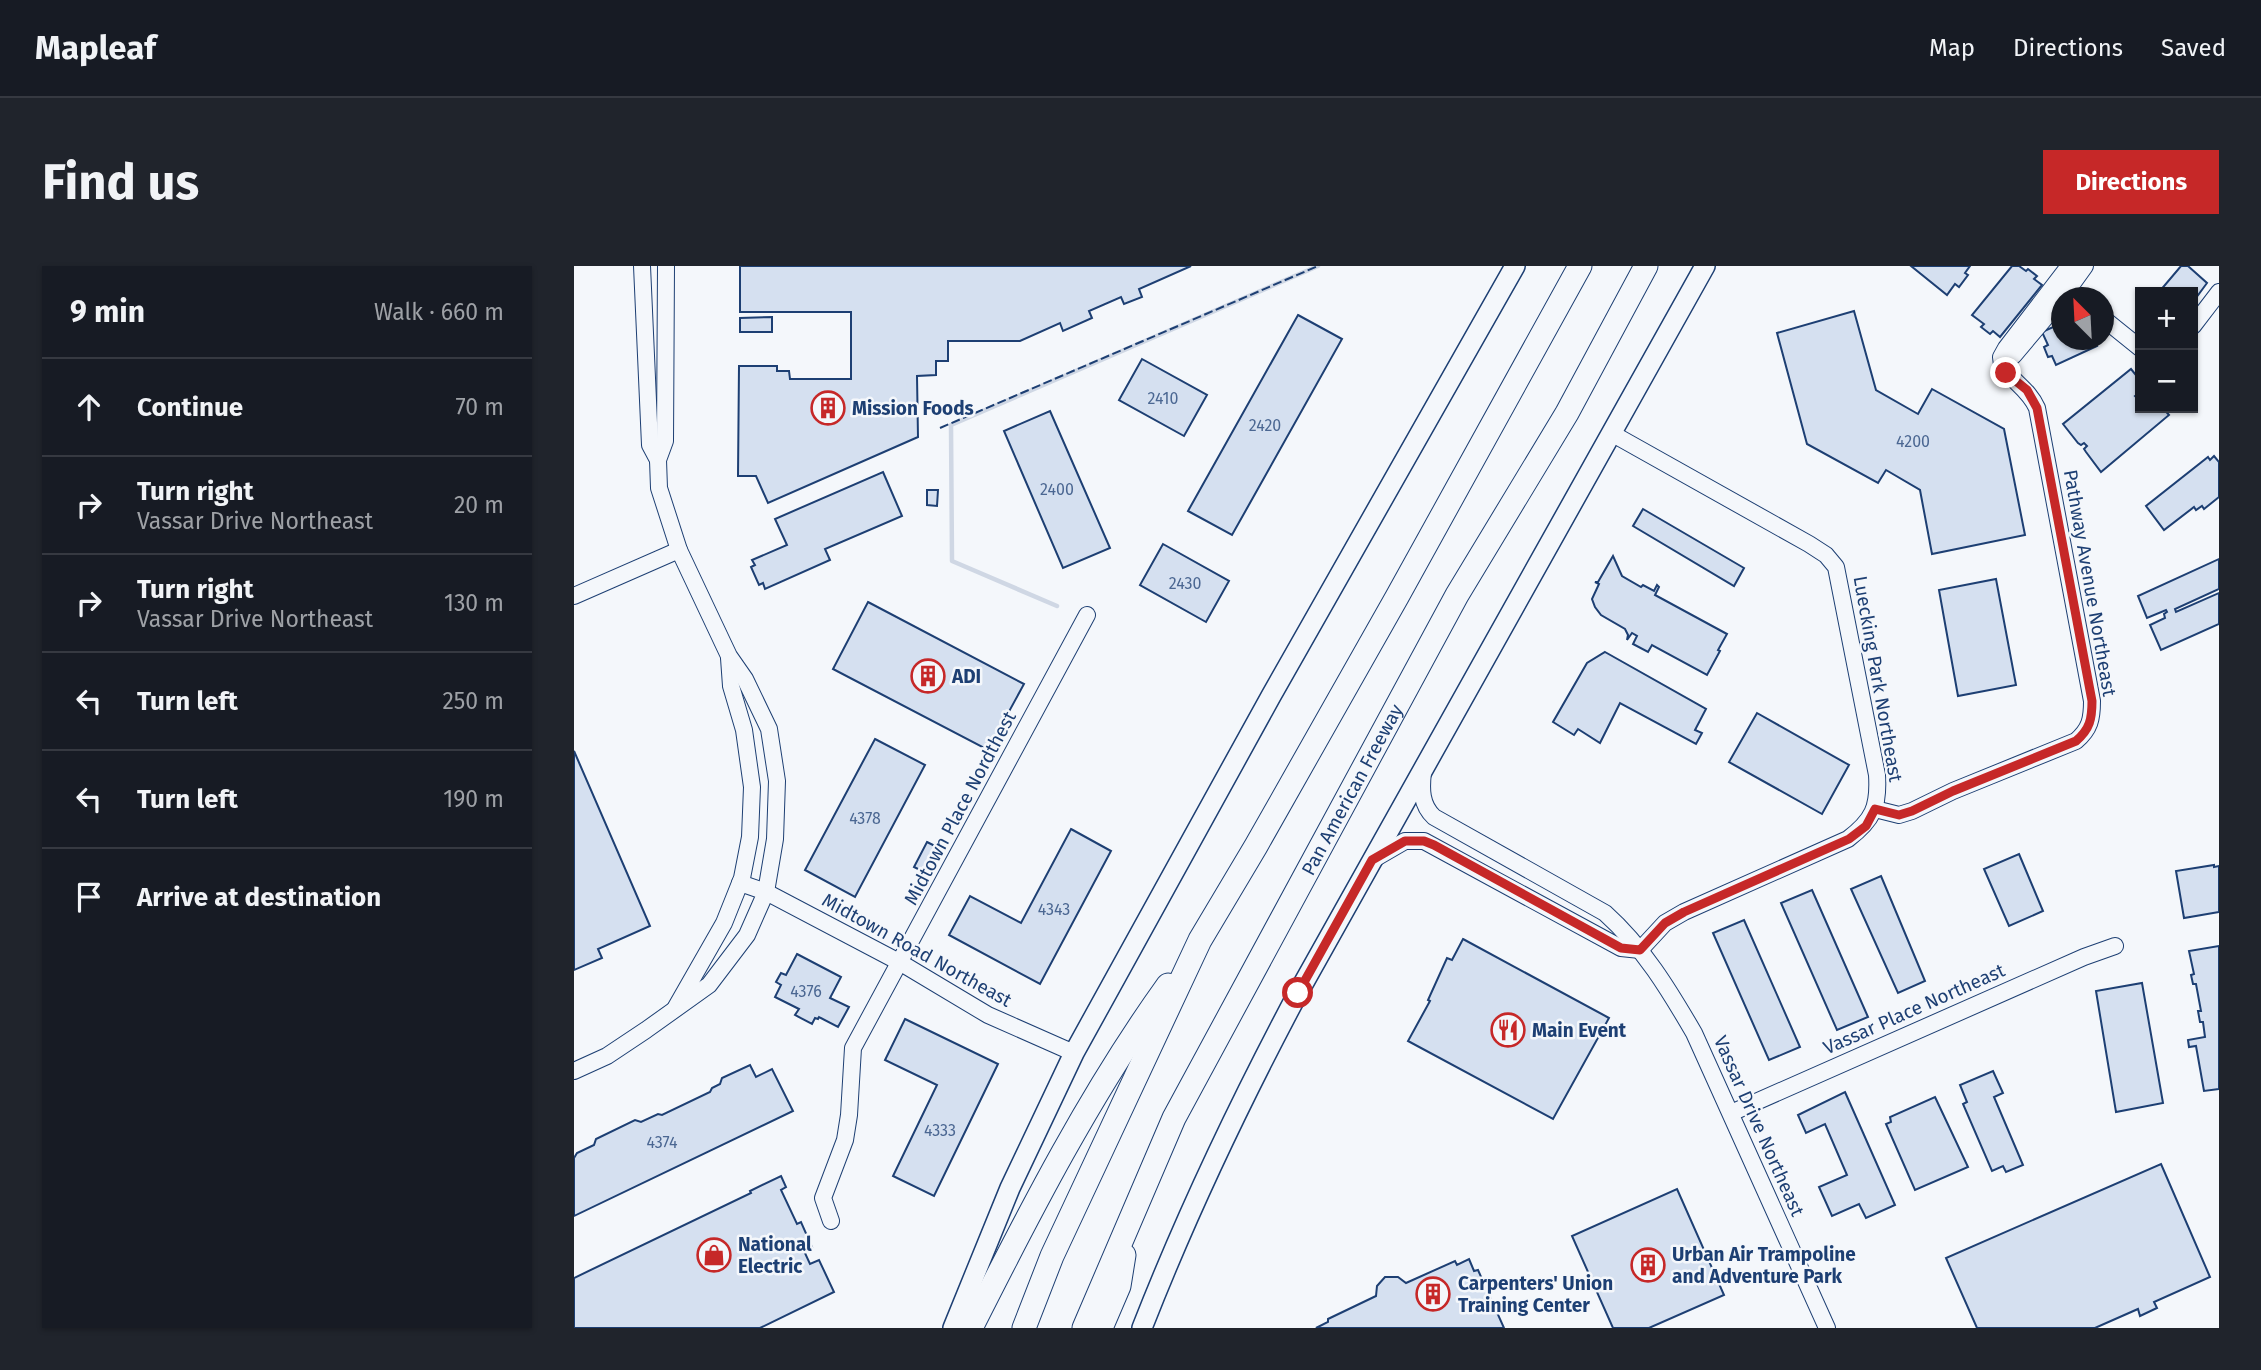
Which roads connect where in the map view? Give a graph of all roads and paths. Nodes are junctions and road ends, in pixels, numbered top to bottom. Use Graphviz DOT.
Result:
graph roads {
  1 [pos="642,266"];
  2 [pos="666,266"];
  3 [pos="1515,266"];
  4 [pos="1580,266"];
  5 [pos="1646,266"];
  6 [pos="1659,266"];
  7 [pos="1705,266"];
  8 [pos="2070,266"];
  9 [pos="2085,266"];
  10 [pos="2066,287"];
  11 [pos="2069,287"];
  12 [pos="2219,292"];
  13 [pos="2051,310"];
  14 [pos="2198,319"];
  15 [pos="2114,327"];
  16 [pos="2135,344"];
  17 [pos="1567,413"];
  18 [pos="1611,433"];
  19 [pos="658,460"];
  20 [pos="679,550"];
  21 [pos="574,596"];
  22 [pos="1087,615"];
  23 [pos="729,656"];
  24 [pos="1423,766"];
  25 [pos="1875,809"];
  26 [pos="1372,860"];
  27 [pos="740,883"];
  28 [pos="766,892"];
  29 [pos="1200,940"];
  30 [pos="2115,946"];
  31 [pos="1640,950"];
  32 [pos="901,963"];
  33 [pos="675,1009"];
  34 [pos="1074,1053"];
  35 [pos="574,1071"];
  36 [pos="1731,1113"];
  37 [pos="831,1221"];
  38 [pos="1130,1221"];
  39 [pos="953,1328"];
  40 [pos="971,1328"];
  41 [pos="1024,1328"];
  42 [pos="1084,1328"];
  43 [pos="1101,1328"];
  44 [pos="1142,1328"];
  45 [pos="1827,1328"];
  1 -- 19 [label="street"];
  2 -- 19 [label="street"];
  3 -- 34 [label="main road"];
  4 -- 29 [label="highway"];
  5 -- 17 [label="highway, Pan American Freeway"];
  6 -- 17 [label="highway"];
  7 -- 18 [label="main road"];
  8 -- 10 [label="street"];
  9 -- 11 [label="street"];
  12 -- 14 [label="street"];
  13 -- 25 [label="street, Pathway Avenue Northeast"];
  15 -- 16 [label="street"];
  17 -- 38 [label="highway, Pan American Freeway"];
  18 -- 24 [label="main road"];
  18 -- 25 [label="street, Luecking Park Northeast"];
  19 -- 20 [label="street"];
  20 -- 21 [label="street"];
  20 -- 23 [label="street"];
  22 -- 32 [label="street, Midtown Place Nordthest"];
  23 -- 27 [label="street"];
  23 -- 28 [label="street"];
  24 -- 26 [label="main road"];
  24 -- 31 [label="street, Vassar Drive Northeast"];
  25 -- 31 [label="street"];
  26 -- 31 [label="street"];
  26 -- 44 [label="main road"];
  27 -- 28 [label="street, Midtown Road Northeast"];
  27 -- 33 [label="street"];
  28 -- 32 [label="street, Midtown Road Northeast"];
  28 -- 33 [label="street"];
  29 -- 40 [label="highway"];
  29 -- 41 [label="highway"];
  30 -- 36 [label="street, Vassar Place Northeast"];
  31 -- 36 [label="street, Vassar Drive Northeast"];
  32 -- 34 [label="street, Midtown Road Northeast"];
  32 -- 37 [label="street, Midtown Place Nordthest"];
  33 -- 35 [label="street"];
  34 -- 39 [label="main road"];
  36 -- 45 [label="street, Vassar Drive Northeast"];
  38 -- 42 [label="highway, Pan American Freeway"];
  38 -- 43 [label="highway"];
}
